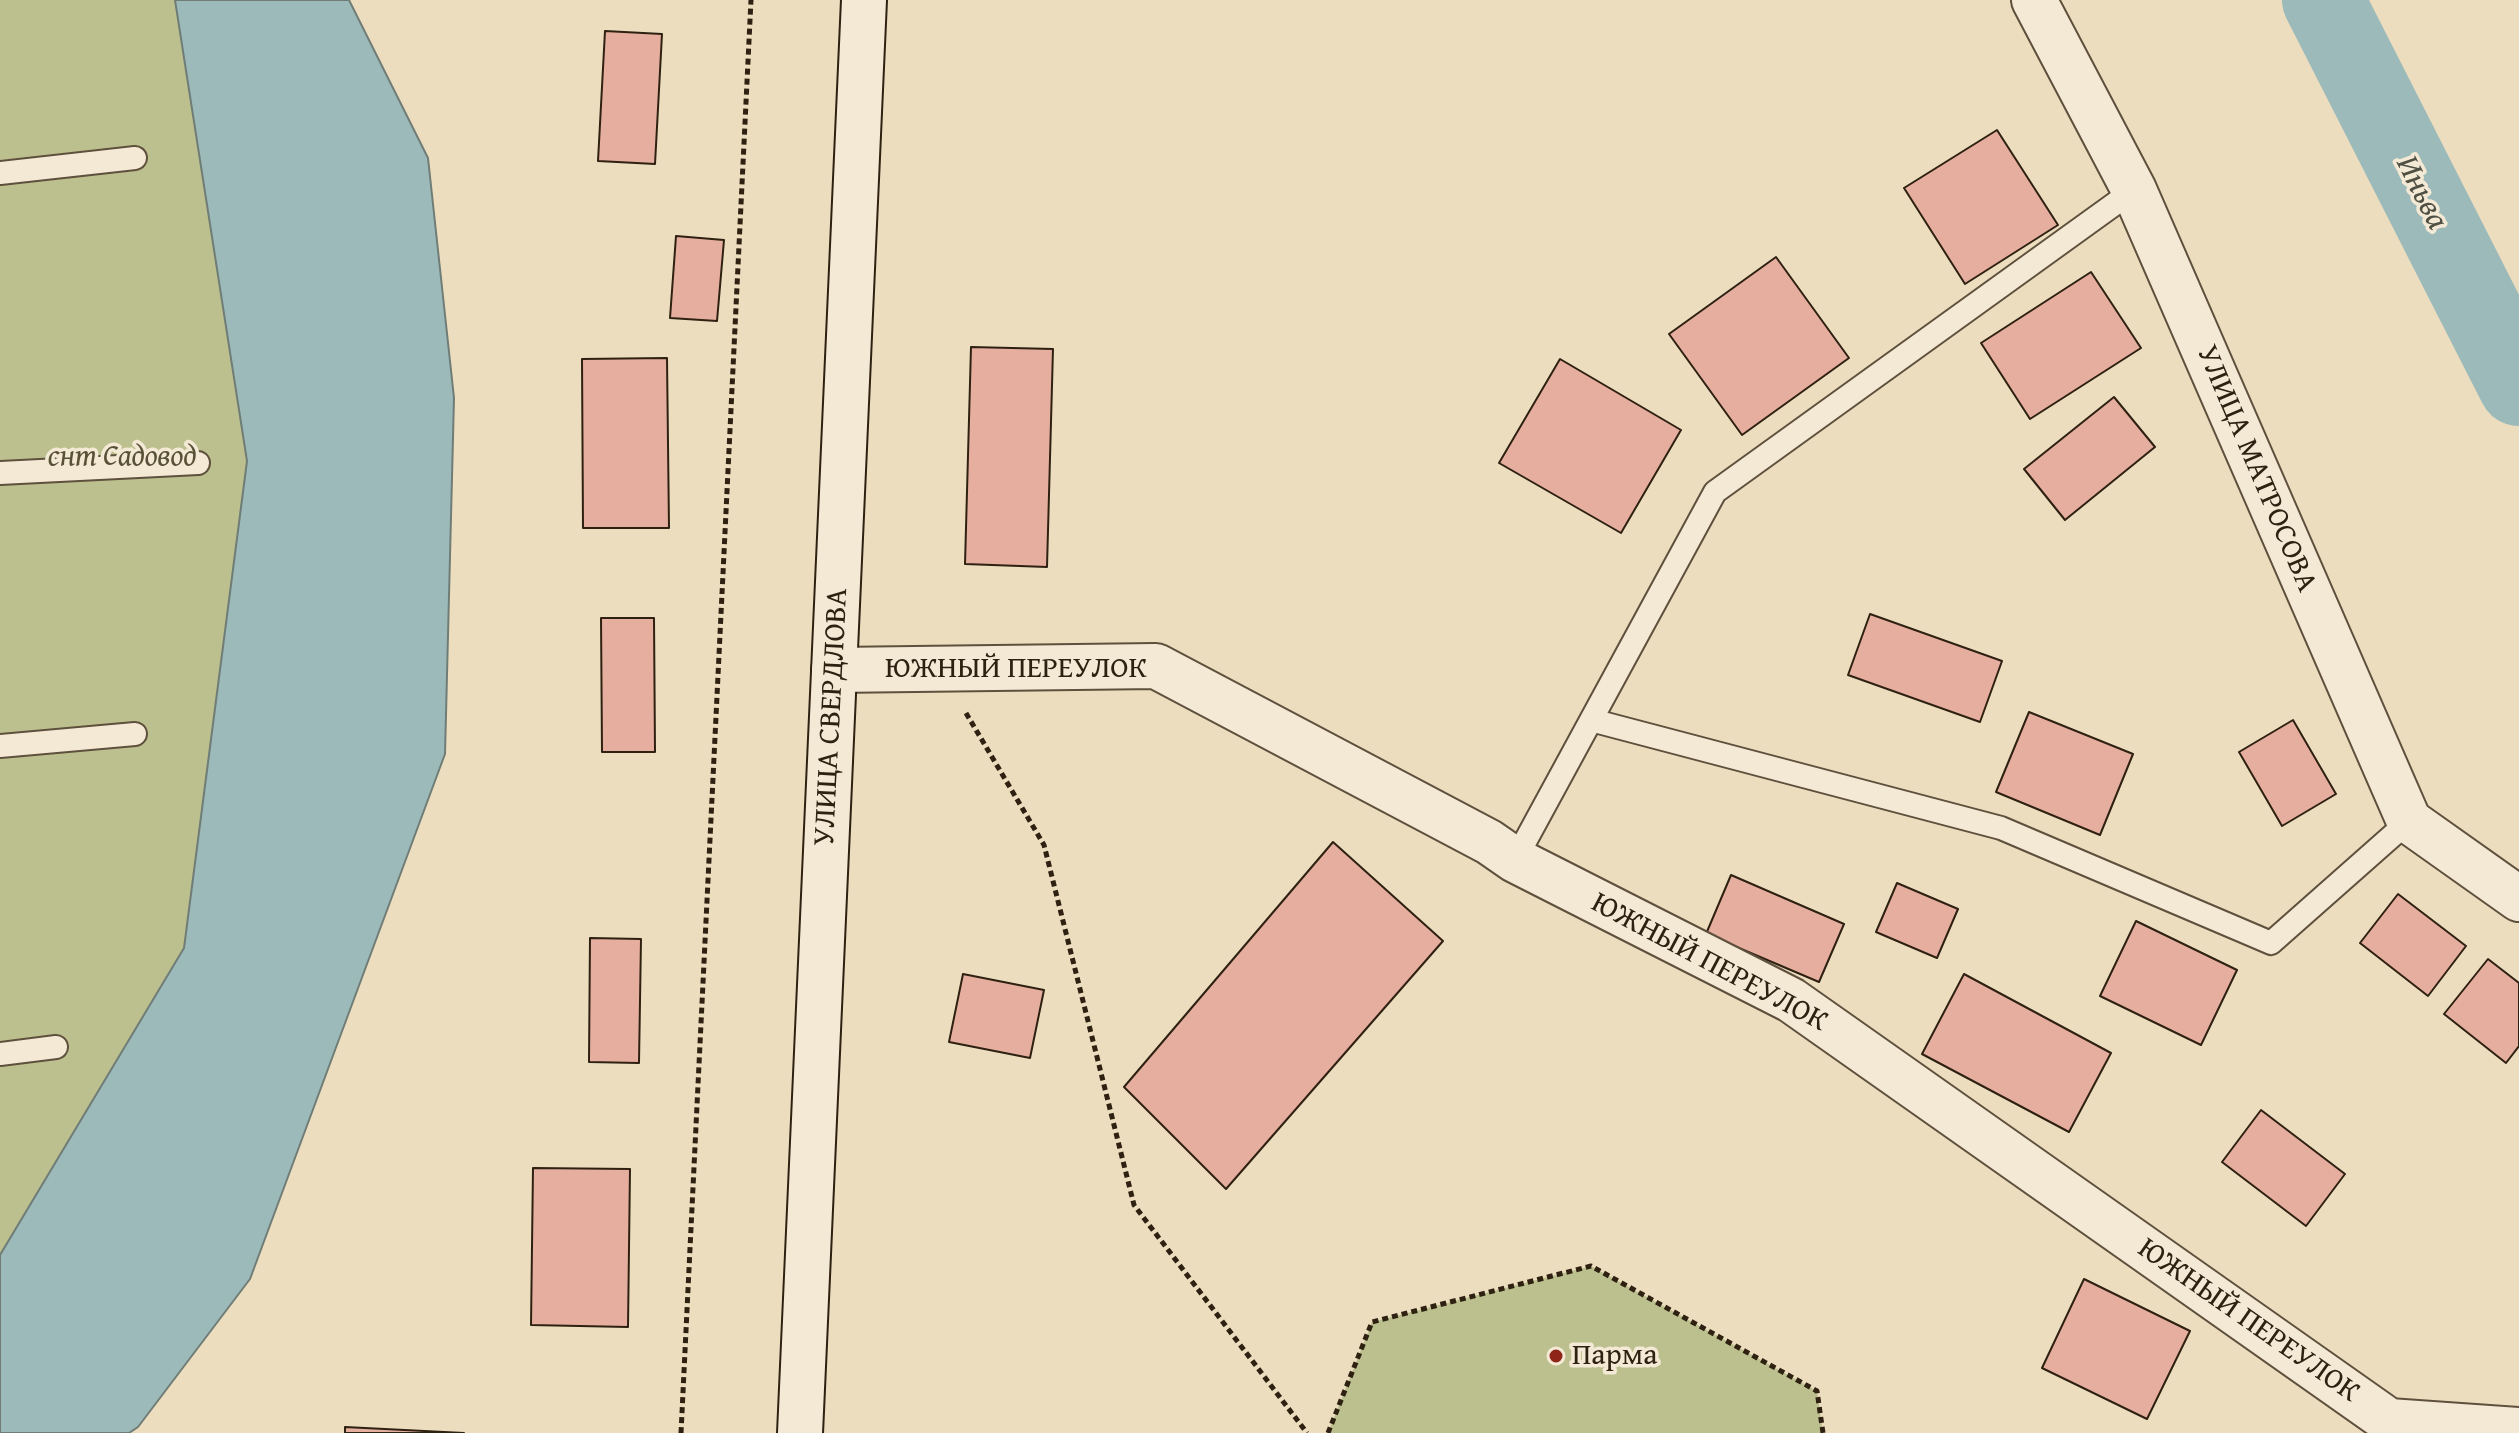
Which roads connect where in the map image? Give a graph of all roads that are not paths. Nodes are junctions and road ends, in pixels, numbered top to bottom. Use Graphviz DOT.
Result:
graph roads {
  1 [pos="864,0"];
  2 [pos="2034,0"];
  3 [pos="135,158"];
  4 [pos="0,173"];
  5 [pos="2134,190"];
  6 [pos="198,463"];
  7 [pos="0,473"];
  8 [pos="834,670"];
  9 [pos="1591,720"];
  10 [pos="135,734"];
  11 [pos="0,746"];
  12 [pos="2409,821"];
  13 [pos="1515,860"];
  14 [pos="2519,899"];
  15 [pos="56,1047"];
  16 [pos="0,1054"];
  17 [pos="2519,1430"];
  18 [pos="800,1433"];
  1 -- 8 [label="street, УЛИЦА СВЕРДЛОВА"];
  2 -- 5 [label="street, УЛИЦА МАТРОСОВА"];
  3 -- 4 [label="lane"];
  5 -- 9 [label="lane"];
  5 -- 12 [label="street, УЛИЦА МАТРОСОВА"];
  6 -- 7 [label="lane"];
  8 -- 13 [label="street, ЮЖНЫЙ ПЕРЕУЛОК"];
  8 -- 18 [label="street, УЛИЦА СВЕРДЛОВА"];
  9 -- 12 [label="lane"];
  9 -- 13 [label="lane"];
  10 -- 11 [label="lane"];
  12 -- 14 [label="street"];
  13 -- 17 [label="street, ЮЖНЫЙ ПЕРЕУЛОК"];
  15 -- 16 [label="lane"];
}
